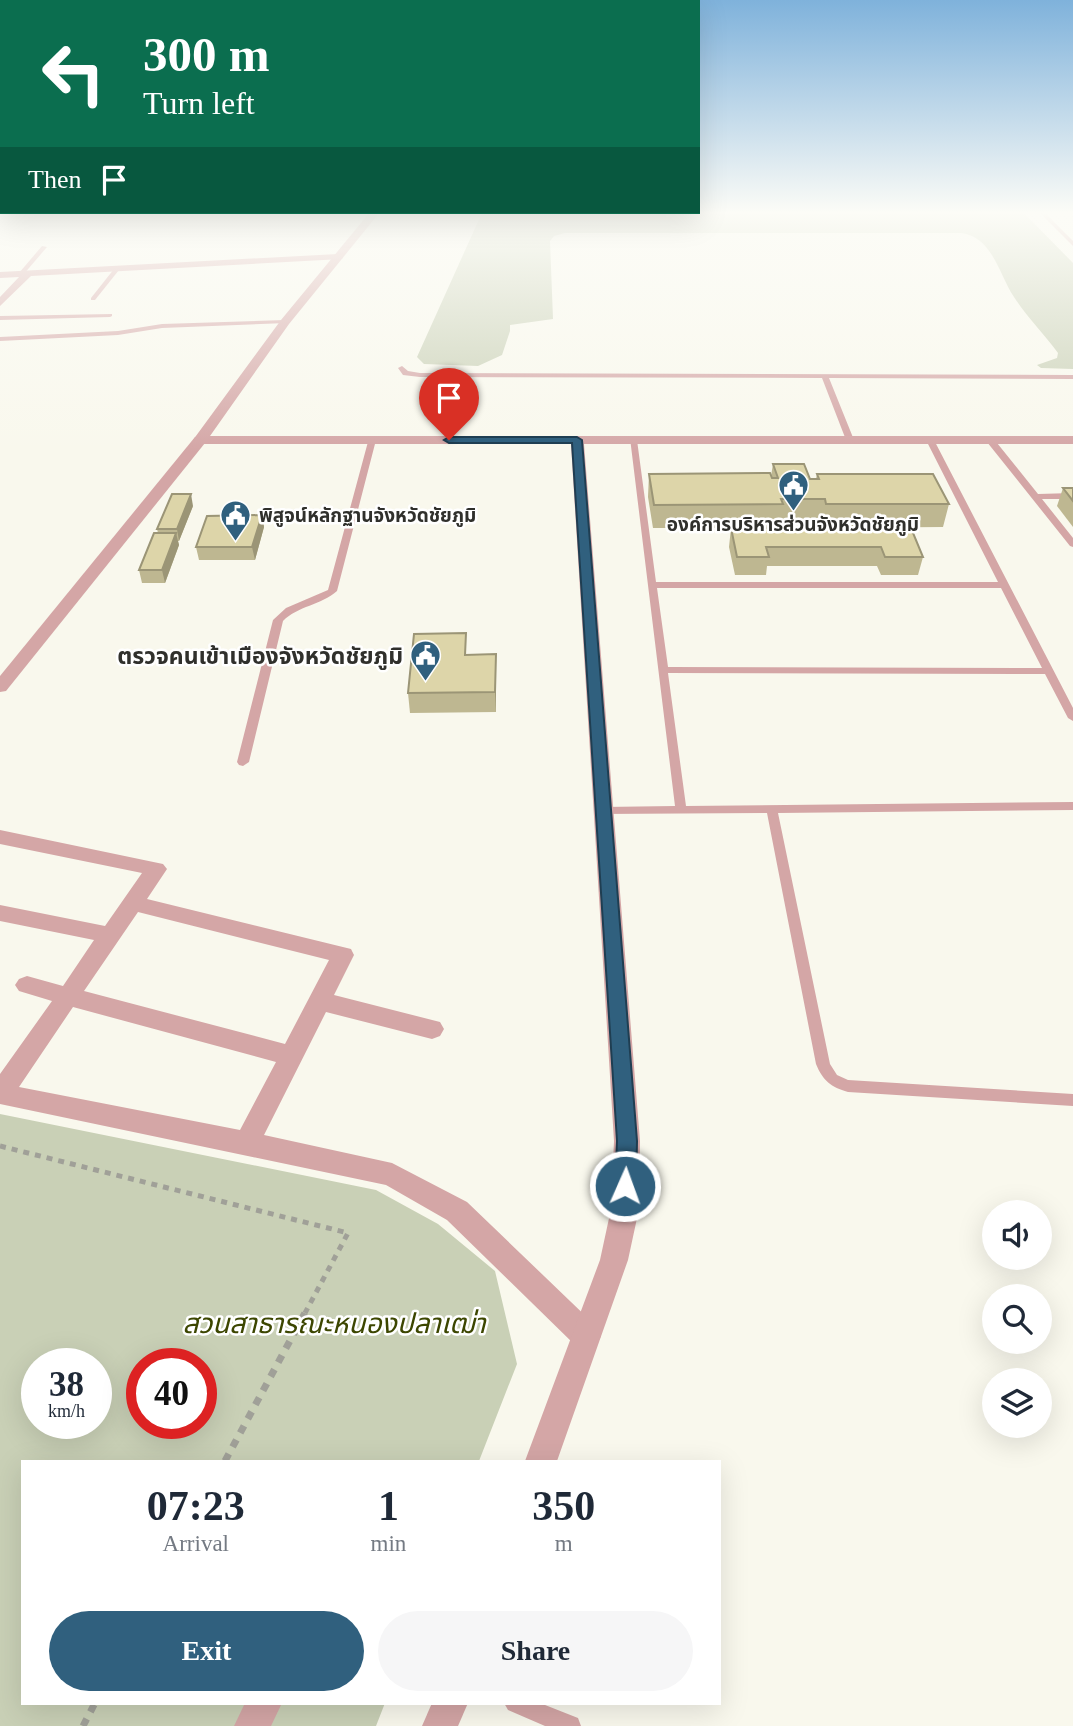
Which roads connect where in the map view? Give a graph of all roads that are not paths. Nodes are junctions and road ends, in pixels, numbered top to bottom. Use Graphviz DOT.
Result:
graph roads {
  1 [pos="99,292"];
  2 [pos="310,292"];
  3 [pos="93,299"];
  4 [pos="110,314"];
  5 [pos="0,318"];
  6 [pos="285,322"];
  7 [pos="0,339"];
  8 [pos="402,368"];
  9 [pos="824,375"];
  10 [pos="1073,377"];
  11 [pos="200,440"];
  12 [pos="372,440"];
  13 [pos="577,440"];
  14 [pos="633,440"];
  15 [pos="850,440"];
  16 [pos="930,440"];
  17 [pos="990,440"];
  18 [pos="1073,440"];
  19 [pos="1073,496"];
  20 [pos="1035,497"];
  21 [pos="1073,544"];
  22 [pos="652,585"];
  23 [pos="1005,585"];
  24 [pos="662,670"];
  25 [pos="1049,671"];
  26 [pos="0,687"];
  27 [pos="1073,718"];
  28 [pos="243,762"];
  29 [pos="1073,806"];
  30 [pos="681,810"];
  31 [pos="772,810"];
  32 [pos="603,811"];
  33 [pos="0,837"];
  34 [pos="132,903"];
  35 [pos="0,913"];
  36 [pos="108,935"];
  37 [pos="27,985"];
  38 [pos="67,996"];
  39 [pos="320,1001"];
  40 [pos="432,1029"];
  41 [pos="292,1056"];
  42 [pos="0,1094"];
  43 [pos="1073,1100"];
  44 [pos="247,1143"];
  45 [pos="586,1336"];
  46 [pos="541,1460"];
  47 [pos="263,1705"];
  48 [pos="449,1705"];
  49 [pos="520,1705"];
  50 [pos="252,1726"];
  51 [pos="440,1726"];
  52 [pos="570,1726"];
  1 -- 3 [label="lane"];
  2 -- 6 [label="street"];
  4 -- 5 [label="lane"];
  6 -- 7 [label="lane"];
  6 -- 11 [label="street"];
  8 -- 9 [label="lane"];
  9 -- 10 [label="lane"];
  9 -- 15 [label="lane"];
  11 -- 12 [label="street"];
  11 -- 26 [label="street"];
  12 -- 13 [label="street"];
  12 -- 28 [label="lane"];
  13 -- 14 [label="street"];
  13 -- 32 [label="street"];
  14 -- 15 [label="street"];
  14 -- 22 [label="lane"];
  15 -- 16 [label="street"];
  16 -- 17 [label="street"];
  16 -- 23 [label="lane"];
  17 -- 18 [label="street"];
  17 -- 20 [label="lane"];
  19 -- 20 [label="lane"];
  20 -- 21 [label="lane"];
  22 -- 23 [label="lane"];
  22 -- 24 [label="lane"];
  23 -- 25 [label="lane"];
  24 -- 25 [label="lane"];
  24 -- 30 [label="lane"];
  25 -- 27 [label="lane"];
  29 -- 31 [label="lane"];
  30 -- 31 [label="lane"];
  30 -- 32 [label="lane"];
  31 -- 43 [label="lane"];
  32 -- 45 [label="street"];
  33 -- 34 [label="street"];
  34 -- 36 [label="street"];
  34 -- 39 [label="street"];
  35 -- 36 [label="street"];
  36 -- 38 [label="street"];
  37 -- 38 [label="street"];
  38 -- 41 [label="street"];
  38 -- 42 [label="street"];
  39 -- 40 [label="street"];
  39 -- 41 [label="street"];
  41 -- 44 [label="street"];
  42 -- 44 [label="street"];
  44 -- 45 [label="street"];
  45 -- 46 [label="street"];
  47 -- 50 [label="street"];
  48 -- 51 [label="street"];
  49 -- 52 [label="lane"];
}
